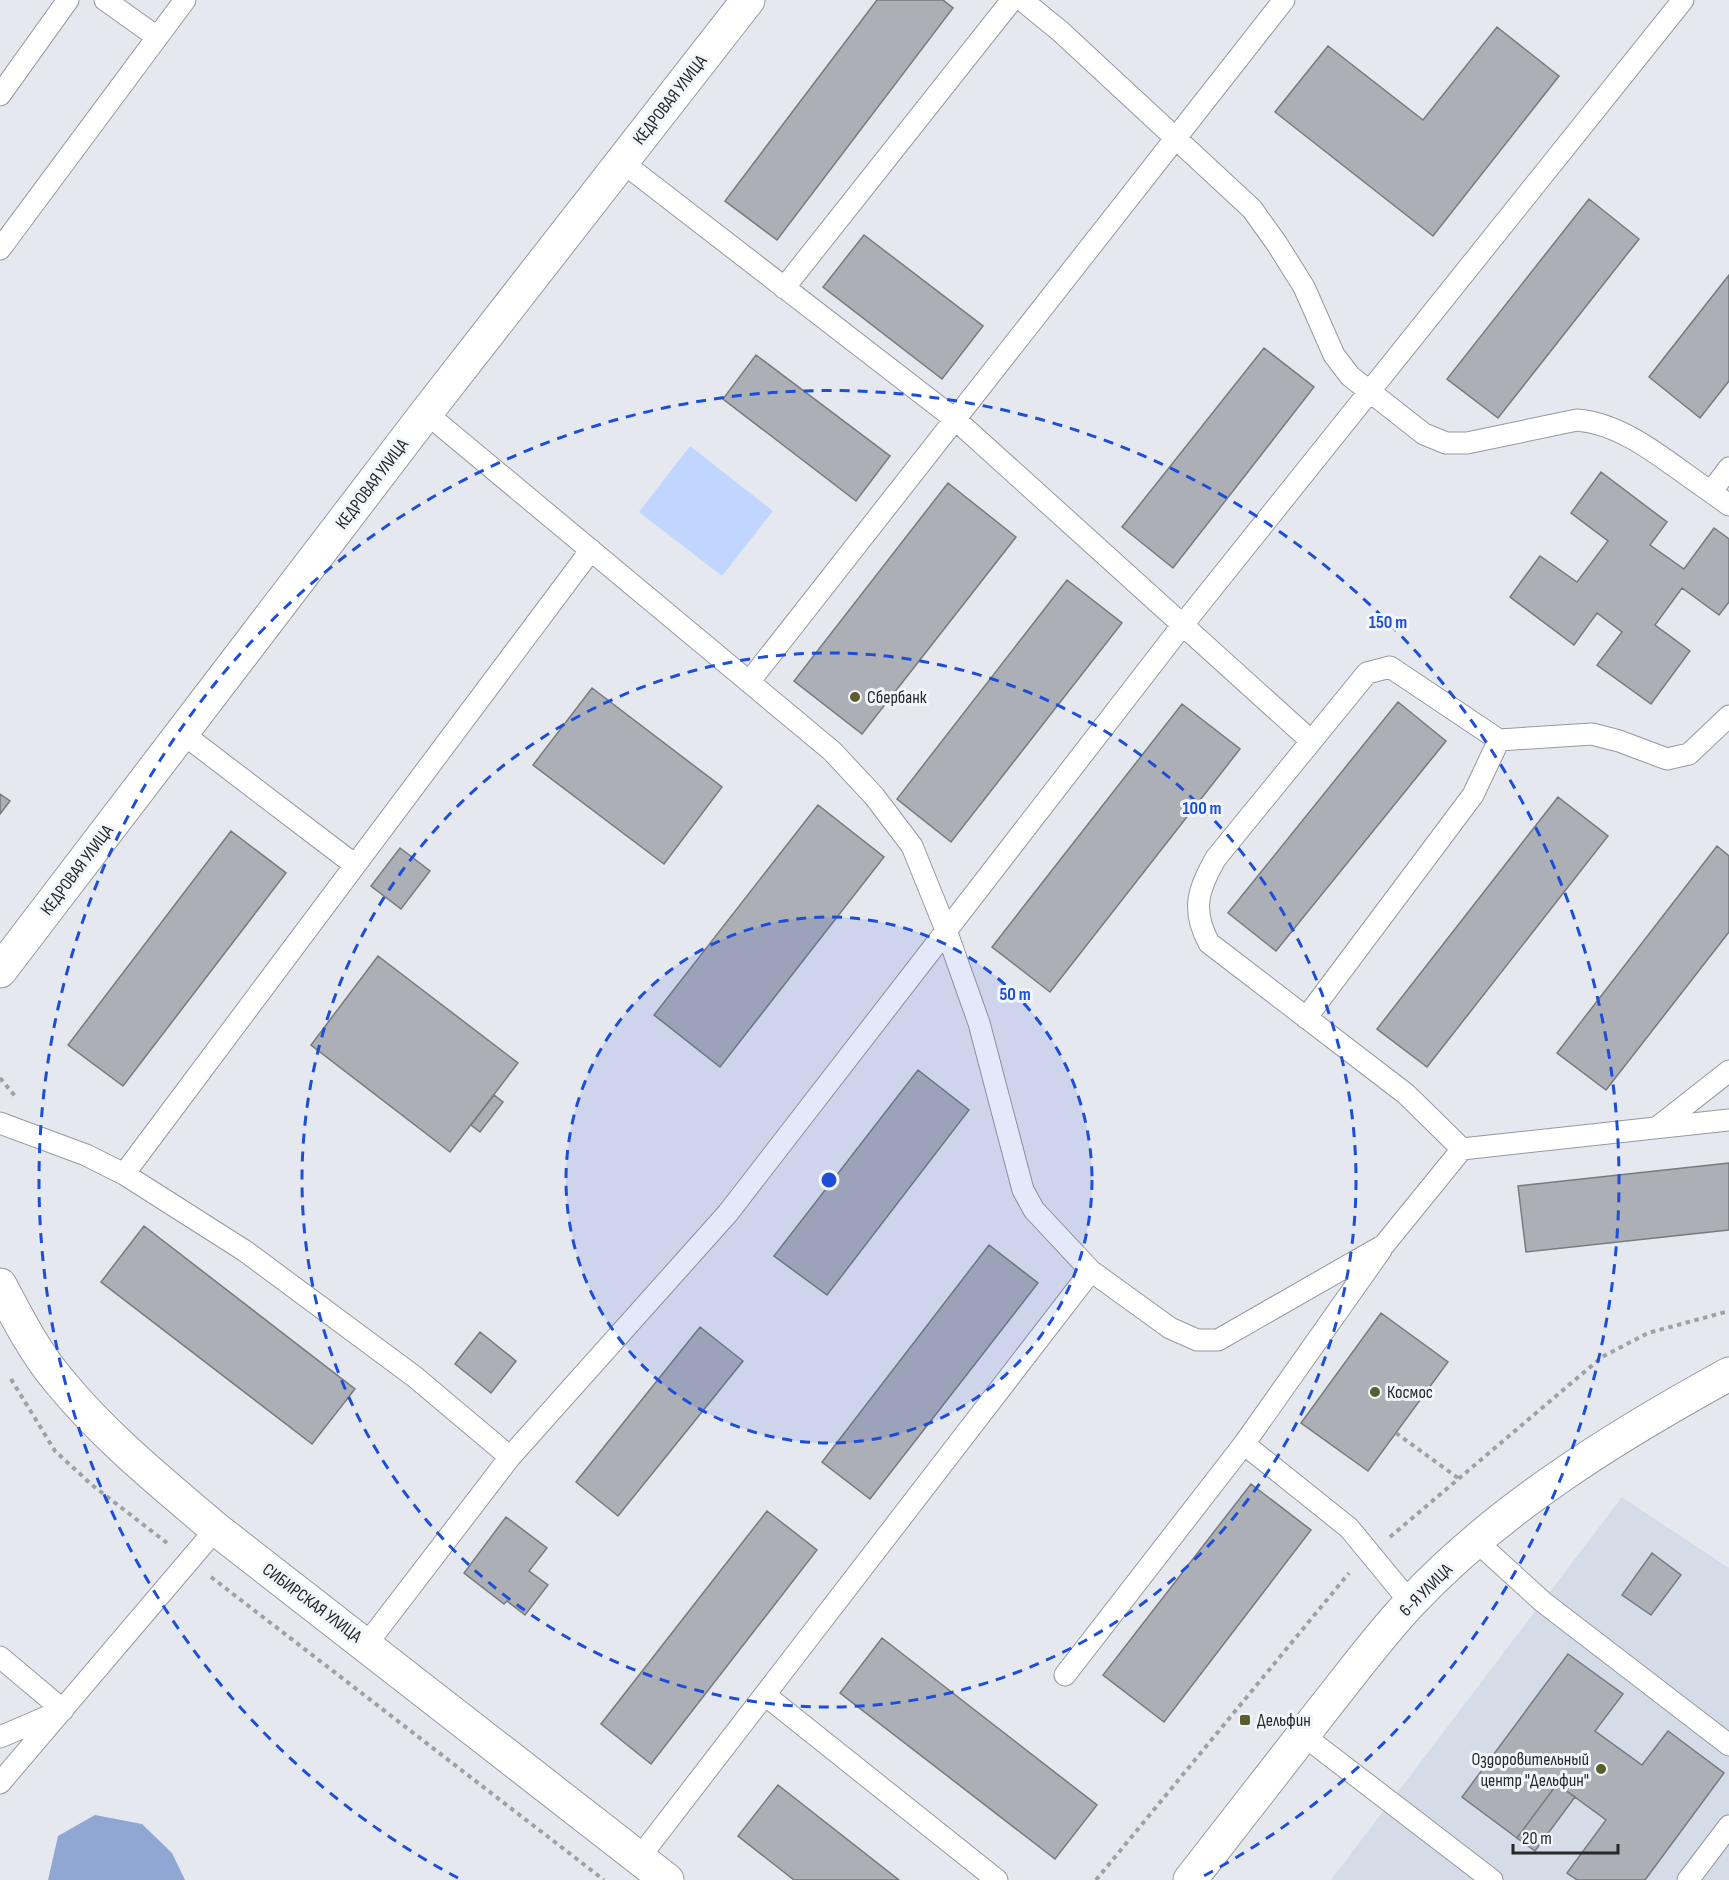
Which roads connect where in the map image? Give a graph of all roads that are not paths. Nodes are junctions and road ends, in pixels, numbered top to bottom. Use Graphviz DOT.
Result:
graph roads {
  1 [pos="68,0"];
  2 [pos="105,0"];
  3 [pos="184,0"];
  4 [pos="748,0"];
  5 [pos="1012,0"];
  6 [pos="1022,0"];
  7 [pos="1284,0"];
  8 [pos="1683,0"];
  9 [pos="157,37"];
  10 [pos="0,95"];
  11 [pos="1176,138"];
  12 [pos="622,162"];
  13 [pos="0,249"];
  14 [pos="784,288"];
  15 [pos="1369,392"];
  16 [pos="426,413"];
  17 [pos="956,420"];
  18 [pos="1729,468"];
  19 [pos="1712,492"];
  20 [pos="1729,505"];
  21 [pos="591,550"];
  22 [pos="1181,627"];
  23 [pos="749,682"];
  24 [pos="1728,718"];
  25 [pos="182,733"];
  26 [pos="1310,740"];
  27 [pos="1499,740"];
  28 [pos="354,866"];
  29 [pos="946,930"];
  30 [pos="0,971"];
  31 [pos="1306,1018"];
  32 [pos="1729,1071"];
  33 [pos="1729,1120"];
  34 [pos="0,1123"];
  35 [pos="1657,1128"];
  36 [pos="1462,1149"];
  37 [pos="124,1174"];
  38 [pos="1384,1245"];
  39 [pos="1091,1271"];
  40 [pos="0,1285"];
  41 [pos="1729,1374"];
  42 [pos="1244,1443"];
  43 [pos="510,1457"];
  44 [pos="216,1529"];
  45 [pos="1476,1541"];
  46 [pos="1410,1602"];
  47 [pos="366,1645"];
  48 [pos="0,1657"];
  49 [pos="1065,1675"];
  50 [pos="765,1695"];
  51 [pos="63,1710"];
  52 [pos="1303,1735"];
  53 [pos="0,1737"];
  54 [pos="1729,1745"];
  55 [pos="0,1783"];
  56 [pos="1729,1826"];
  57 [pos="639,1858"];
  58 [pos="668,1880"];
  59 [pos="997,1880"];
  60 [pos="1190,1880"];
  61 [pos="1492,1880"];
  62 [pos="1688,1880"];
  1 -- 10 [label="lane"];
  2 -- 9 [label="lane"];
  3 -- 9 [label="lane"];
  4 -- 12 [label="street, КЕДРОВАЯ УЛИЦА"];
  5 -- 14 [label="lane"];
  6 -- 11 [label="lane"];
  7 -- 11 [label="lane"];
  8 -- 15 [label="lane"];
  9 -- 13 [label="lane"];
  11 -- 15 [label="lane"];
  11 -- 17 [label="lane"];
  12 -- 14 [label="lane"];
  12 -- 16 [label="street, КЕДРОВАЯ УЛИЦА"];
  14 -- 17 [label="lane"];
  15 -- 19 [label="lane"];
  15 -- 22 [label="lane"];
  16 -- 21 [label="lane"];
  16 -- 25 [label="street, КЕДРОВАЯ УЛИЦА"];
  17 -- 22 [label="lane"];
  17 -- 23 [label="lane"];
  18 -- 19 [label="lane"];
  19 -- 20 [label="lane"];
  21 -- 23 [label="lane"];
  21 -- 28 [label="lane"];
  22 -- 26 [label="lane"];
  22 -- 29 [label="lane"];
  23 -- 29 [label="lane"];
  24 -- 27 [label="lane"];
  25 -- 28 [label="lane"];
  25 -- 30 [label="street, КЕДРОВАЯ УЛИЦА"];
  26 -- 27 [label="lane"];
  26 -- 31 [label="lane"];
  27 -- 31 [label="lane"];
  28 -- 37 [label="lane"];
  29 -- 39 [label="lane"];
  29 -- 43 [label="lane"];
  31 -- 36 [label="lane"];
  32 -- 35 [label="lane"];
  33 -- 35 [label="lane"];
  34 -- 37 [label="lane"];
  35 -- 36 [label="lane"];
  36 -- 38 [label="lane"];
  37 -- 43 [label="lane"];
  38 -- 39 [label="lane"];
  38 -- 42 [label="lane"];
  39 -- 50 [label="lane"];
  40 -- 44 [label="street, СИБИРСКАЯ УЛИЦА"];
  41 -- 45 [label="street, 6-Я УЛИЦА"];
  42 -- 46 [label="lane"];
  42 -- 49 [label="lane"];
  43 -- 47 [label="lane"];
  44 -- 47 [label="street, СИБИРСКАЯ УЛИЦА"];
  44 -- 51 [label="lane"];
  45 -- 46 [label="street, 6-Я УЛИЦА"];
  45 -- 54 [label="lane"];
  46 -- 52 [label="street, 6-Я УЛИЦА"];
  47 -- 57 [label="street, СИБИРСКАЯ УЛИЦА"];
  48 -- 51 [label="lane"];
  50 -- 57 [label="lane"];
  50 -- 59 [label="lane"];
  51 -- 53 [label="lane"];
  51 -- 55 [label="lane"];
  52 -- 60 [label="street, 6-Я УЛИЦА"];
  52 -- 61 [label="lane"];
  56 -- 62 [label="lane"];
  57 -- 58 [label="street, СИБИРСКАЯ УЛИЦА"];
}
